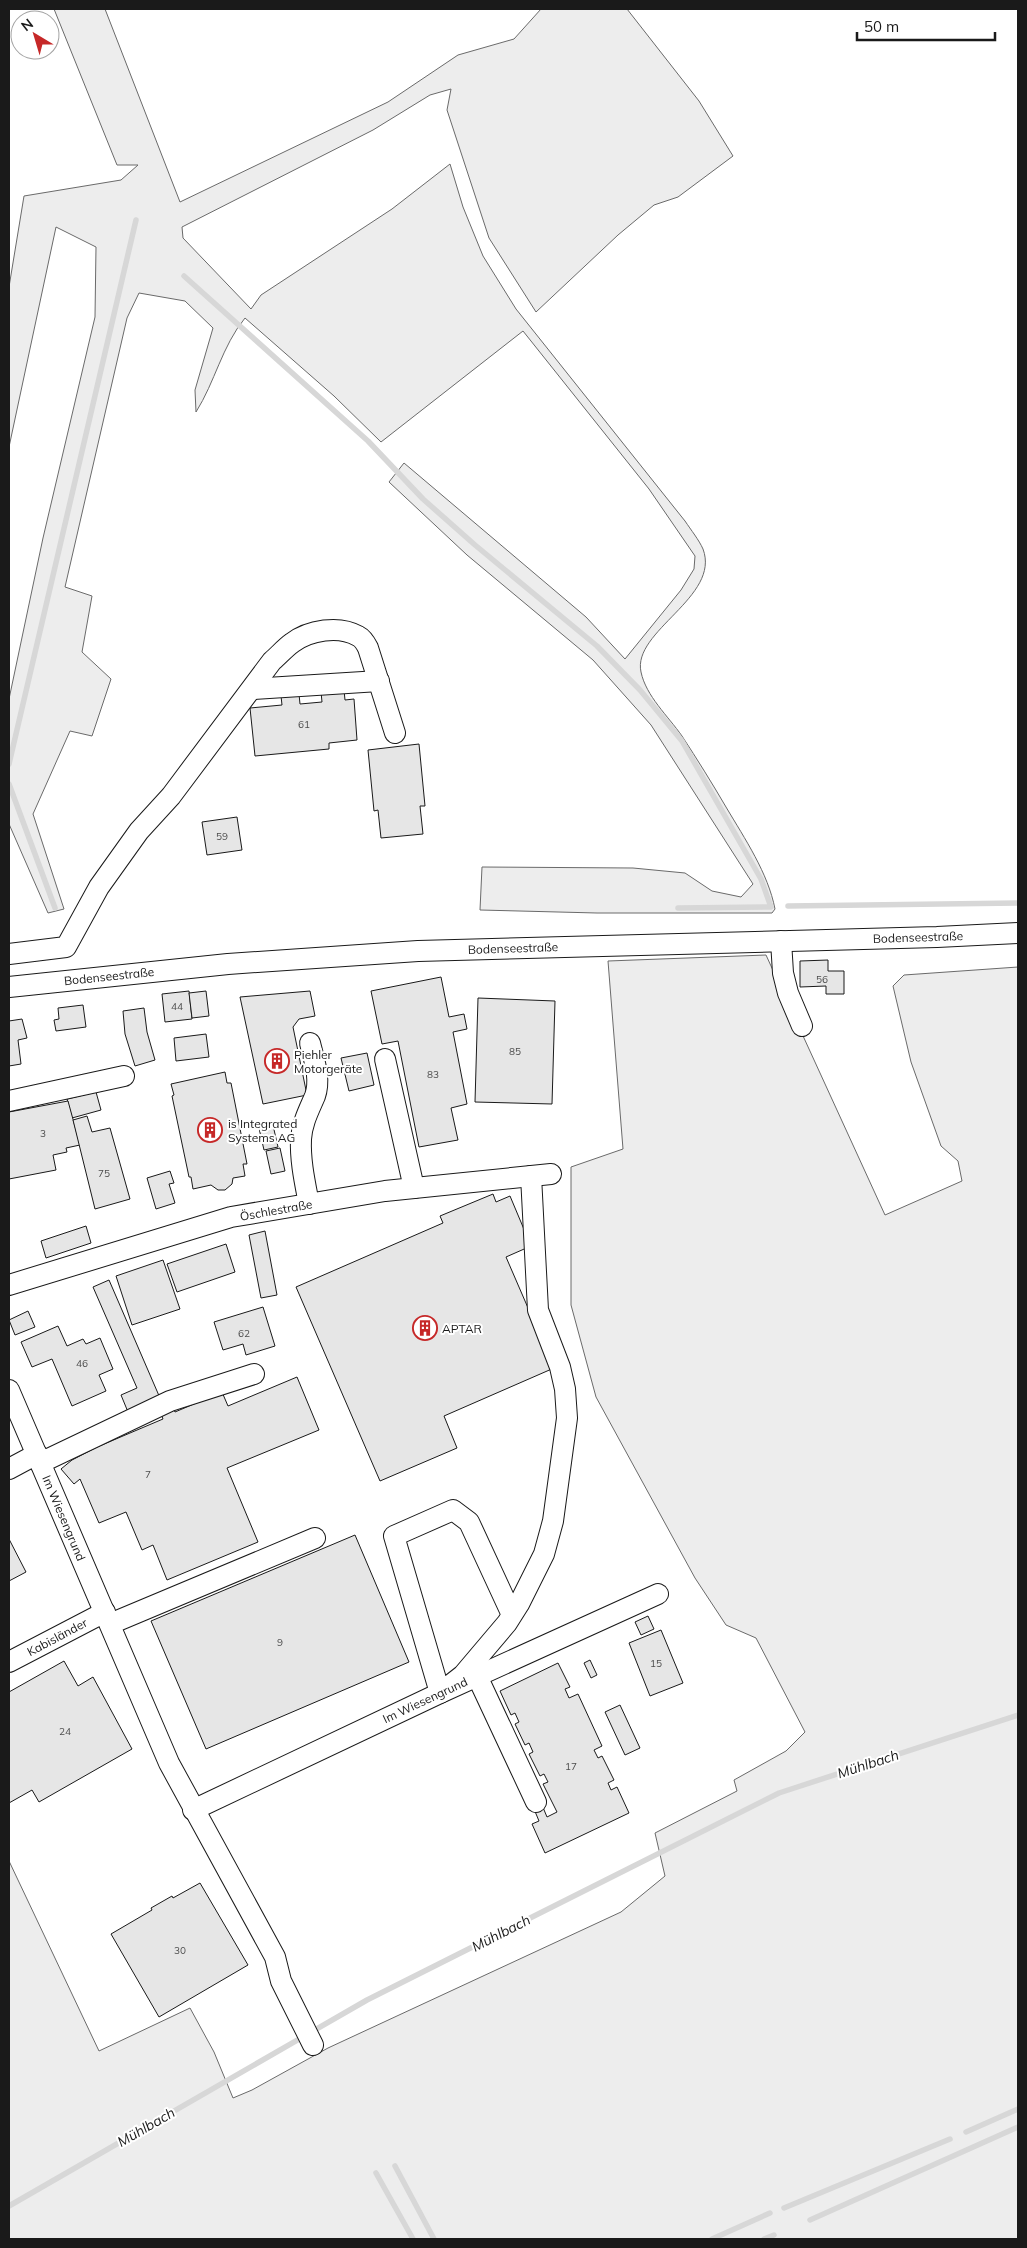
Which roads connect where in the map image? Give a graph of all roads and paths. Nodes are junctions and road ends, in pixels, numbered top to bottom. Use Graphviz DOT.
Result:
graph roads {
  1 [pos="379,681"];
  2 [pos="252,689"];
  3 [pos="396,733"];
  4 [pos="1018,933"];
  5 [pos="781,941"];
  6 [pos="9,954"];
  7 [pos="9,987"];
  8 [pos="802,1026"];
  9 [pos="310,1043"];
  10 [pos="385,1059"];
  11 [pos="124,1076"];
  12 [pos="9,1101"];
  13 [pos="551,1174"];
  14 [pos="530,1176"];
  15 [pos="414,1188"];
  16 [pos="309,1204"];
  17 [pos="9,1285"];
  18 [pos="254,1374"];
  19 [pos="9,1390"];
  20 [pos="38,1459"];
  21 [pos="9,1469"];
  22 [pos="315,1538"];
  23 [pos="658,1594"];
  24 [pos="512,1615"];
  25 [pos="107,1618"];
  26 [pos="9,1662"];
  27 [pos="477,1676"];
  28 [pos="440,1693"];
  29 [pos="536,1802"];
  30 [pos="193,1810"];
  31 [pos="309,2037"];
  1 -- 2 [label="street"];
  1 -- 2 [label="street"];
  1 -- 3 [label="street"];
  2 -- 6 [label="street"];
  4 -- 5 [label="street, Bodenseestraße"];
  5 -- 7 [label="street, Bodenseestraße"];
  5 -- 8 [label="street"];
  9 -- 16 [label="street"];
  10 -- 15 [label="street"];
  11 -- 12 [label="street"];
  13 -- 14 [label="street, Öschlestraße"];
  14 -- 15 [label="street, Öschlestraße"];
  14 -- 24 [label="street"];
  15 -- 16 [label="street, Öschlestraße"];
  16 -- 17 [label="street, Öschlestraße"];
  18 -- 20 [label="street"];
  19 -- 20 [label="street, Im Wiesengrund"];
  20 -- 21 [label="street"];
  20 -- 25 [label="street, Im Wiesengrund"];
  22 -- 25 [label="street, Kabisländer"];
  23 -- 27 [label="street, Im Wiesengrund"];
  24 -- 28 [label="street"];
  24 -- 28 [label="street"];
  25 -- 26 [label="street, Kabisländer"];
  25 -- 30 [label="street, Im Wiesengrund"];
  27 -- 28 [label="street, Im Wiesengrund"];
  27 -- 29 [label="street"];
  28 -- 30 [label="street, Im Wiesengrund"];
  30 -- 31 [label="street, Im Wiesengrund"];
}
